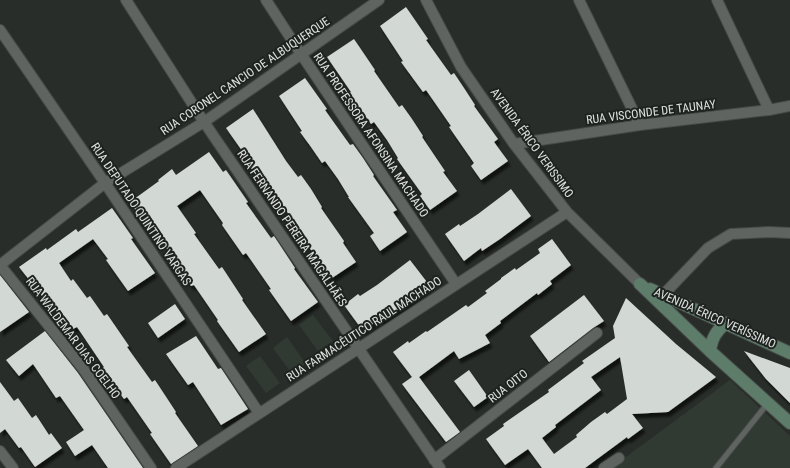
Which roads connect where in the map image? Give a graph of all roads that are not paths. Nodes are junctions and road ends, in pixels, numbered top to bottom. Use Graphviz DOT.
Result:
graph roads {
  1 [pos="126,0"];
  2 [pos="266,0"];
  3 [pos="378,0"];
  4 [pos="426,0"];
  5 [pos="579,0"];
  6 [pos="718,0"];
  7 [pos="0,30"];
  8 [pos="300,54"];
  9 [pos="790,106"];
  10 [pos="769,110"];
  11 [pos="204,122"];
  12 [pos="640,125"];
  13 [pos="514,144"];
  14 [pos="105,183"];
  15 [pos="567,212"];
  16 [pos="790,233"];
  17 [pos="0,265"];
  18 [pos="456,284"];
  19 [pos="640,284"];
  20 [pos="663,295"];
  21 [pos="726,323"];
  22 [pos="597,333"];
  23 [pos="359,349"];
  24 [pos="710,351"];
  25 [pos="790,352"];
  26 [pos="768,403"];
  27 [pos="259,413"];
  28 [pos="790,423"];
  29 [pos="0,451"];
  30 [pos="619,458"];
  31 [pos="437,464"];
  32 [pos="13,468"];
  33 [pos="152,468"];
  34 [pos="176,468"];
  35 [pos="604,468"];
  36 [pos="716,468"];
  1 -- 11 [label="street, RUA FERNANDO PEREIRA MAGALHÃES"];
  2 -- 8 [label="street, RUA PROFESSORA AFONSINA MACHADO"];
  3 -- 8 [label="street, RUA CORONEL CANCIO DE ALBUQUERQUE"];
  4 -- 13 [label="street, AVENIDA ÉRICO VERISSIMO"];
  5 -- 12 [label="street"];
  6 -- 10 [label="street"];
  7 -- 14 [label="street, RUA DEPUTADO QUINTINO VARGAS"];
  8 -- 11 [label="street, RUA CORONEL CANCIO DE ALBUQUERQUE"];
  8 -- 18 [label="street, RUA PROFESSORA AFONSINA MACHADO"];
  9 -- 10 [label="street, RUA VISCONDE DE TAUNAY"];
  10 -- 12 [label="street, RUA VISCONDE DE TAUNAY"];
  11 -- 14 [label="street, RUA CORONEL CANCIO DE ALBUQUERQUE"];
  11 -- 23 [label="street, RUA FERNANDO PEREIRA MAGALHÃES"];
  12 -- 13 [label="street, RUA VISCONDE DE TAUNAY"];
  13 -- 15 [label="street, AVENIDA ÉRICO VERISSIMO"];
  14 -- 17 [label="street, RUA CORONEL CANCIO DE ALBUQUERQUE"];
  14 -- 27 [label="street, RUA DEPUTADO QUINTINO VARGAS"];
  15 -- 18 [label="street, RUA FARMACÊUTICO RAUL MACHADO"];
  15 -- 19 [label="street, AVENIDA ÉRICO VERISSIMO"];
  16 -- 20 [label="street"];
  17 -- 33 [label="street, RUA WALDEMAR DIAS COELHO"];
  18 -- 23 [label="street, RUA FARMACÊUTICO RAUL MACHADO"];
  19 -- 20 [label="street, AVENIDA ÉRICO VERÍSSIMO"];
  19 -- 24 [label="street"];
  20 -- 21 [label="street, AVENIDA ÉRICO VERÍSSIMO"];
  21 -- 24 [label="street"];
  21 -- 25 [label="street, AVENIDA ÉRICO VERÍSSIMO"];
  22 -- 31 [label="street, RUA OITO"];
  23 -- 27 [label="street, RUA FARMACÊUTICO RAUL MACHADO"];
  23 -- 31 [label="street, RUA FERNANDO PEREIRA MAGALHÃES"];
  24 -- 26 [label="street"];
  26 -- 28 [label="street"];
  26 -- 36 [label="lane"];
  27 -- 34 [label="street, RUA FARMACÊUTICO RAUL MACHADO"];
  29 -- 32 [label="street"];
  30 -- 35 [label="street"];
}
